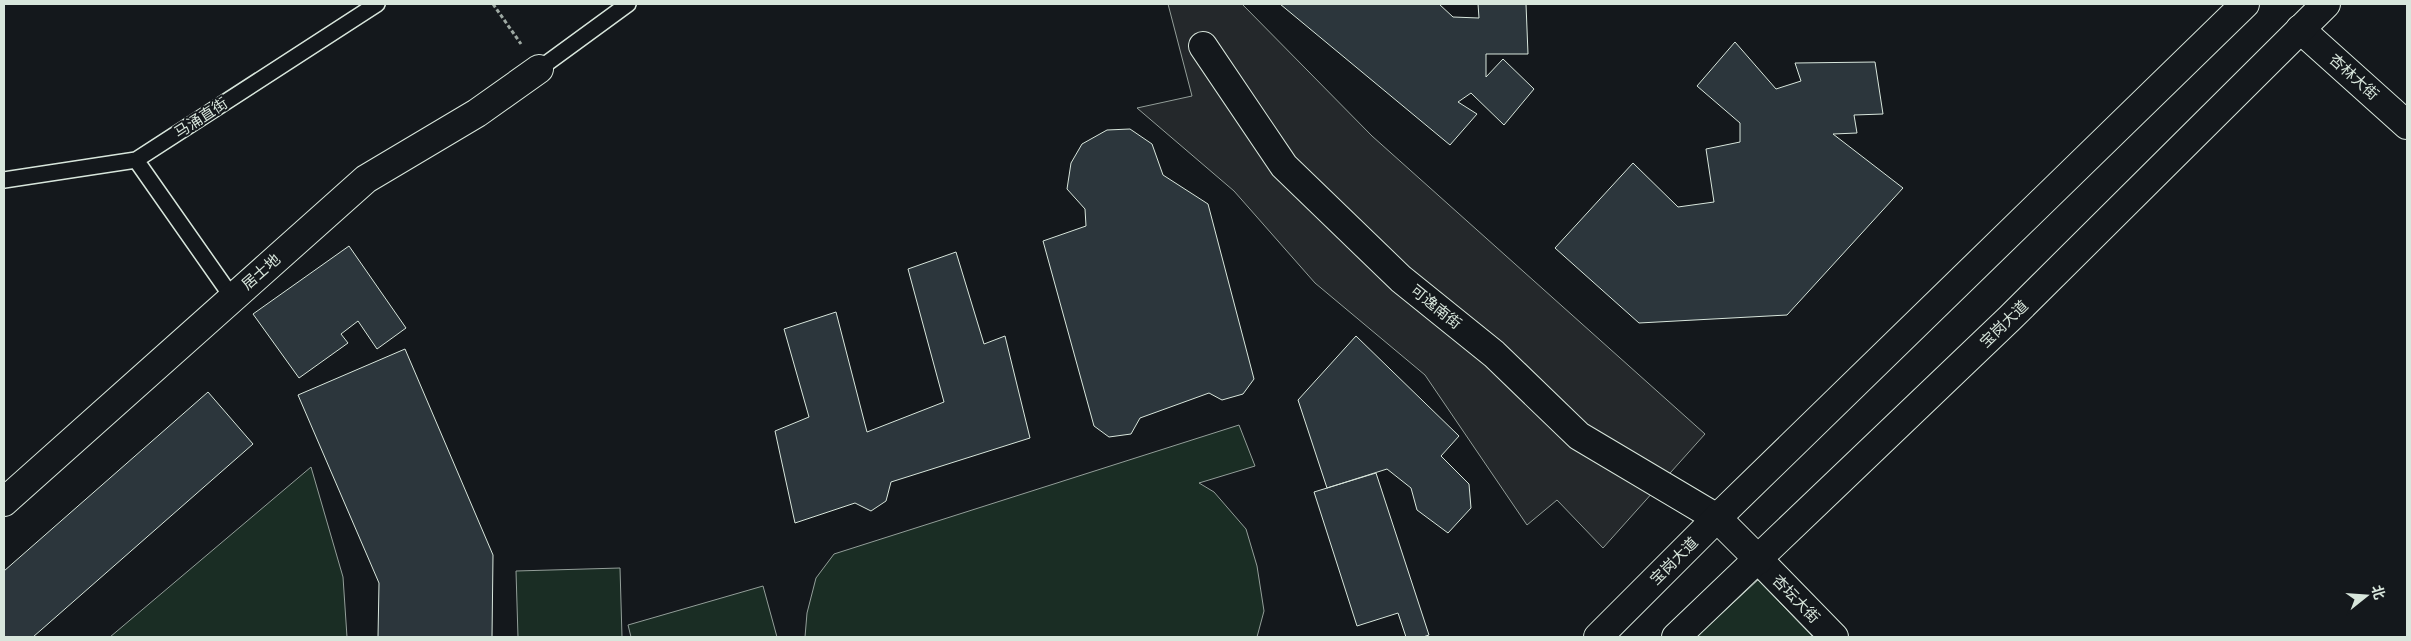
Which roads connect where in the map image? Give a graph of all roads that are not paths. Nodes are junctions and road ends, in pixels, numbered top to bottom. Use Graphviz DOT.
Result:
graph roads {
  1 [pos="377,4"];
  2 [pos="628,4"];
  3 [pos="2245,4"];
  4 [pos="2326,4"];
  5 [pos="2300,29"];
  6 [pos="1203,46"];
  7 [pos="539,69"];
  8 [pos="2407,124"];
  9 [pos="136,160"];
  10 [pos="4,180"];
  11 [pos="232,297"];
  12 [pos="4,502"];
  13 [pos="1717,518"];
  14 [pos="1759,560"];
  15 [pos="1598,637"];
  16 [pos="1676,637"];
  17 [pos="1834,637"];
  1 -- 9 [label="lane, 马涌直街"];
  2 -- 7 [label="lane"];
  3 -- 13 [label="main road, 宝岗大道"];
  4 -- 5 [label="main road, 宝岗大道"];
  5 -- 8 [label="main road, 杏林大街"];
  5 -- 14 [label="main road, 宝岗大道"];
  6 -- 13 [label="main road, 可逸南街"];
  7 -- 11 [label="main road, 居士地"];
  9 -- 10 [label="lane, 马涌直街"];
  9 -- 11 [label="lane"];
  11 -- 12 [label="main road, 居士地"];
  13 -- 14 [label="main road, 可逸南街"];
  13 -- 15 [label="main road, 宝岗大道"];
  14 -- 16 [label="main road, 宝岗大道"];
  14 -- 17 [label="main road, 杏坛大街"];
}
